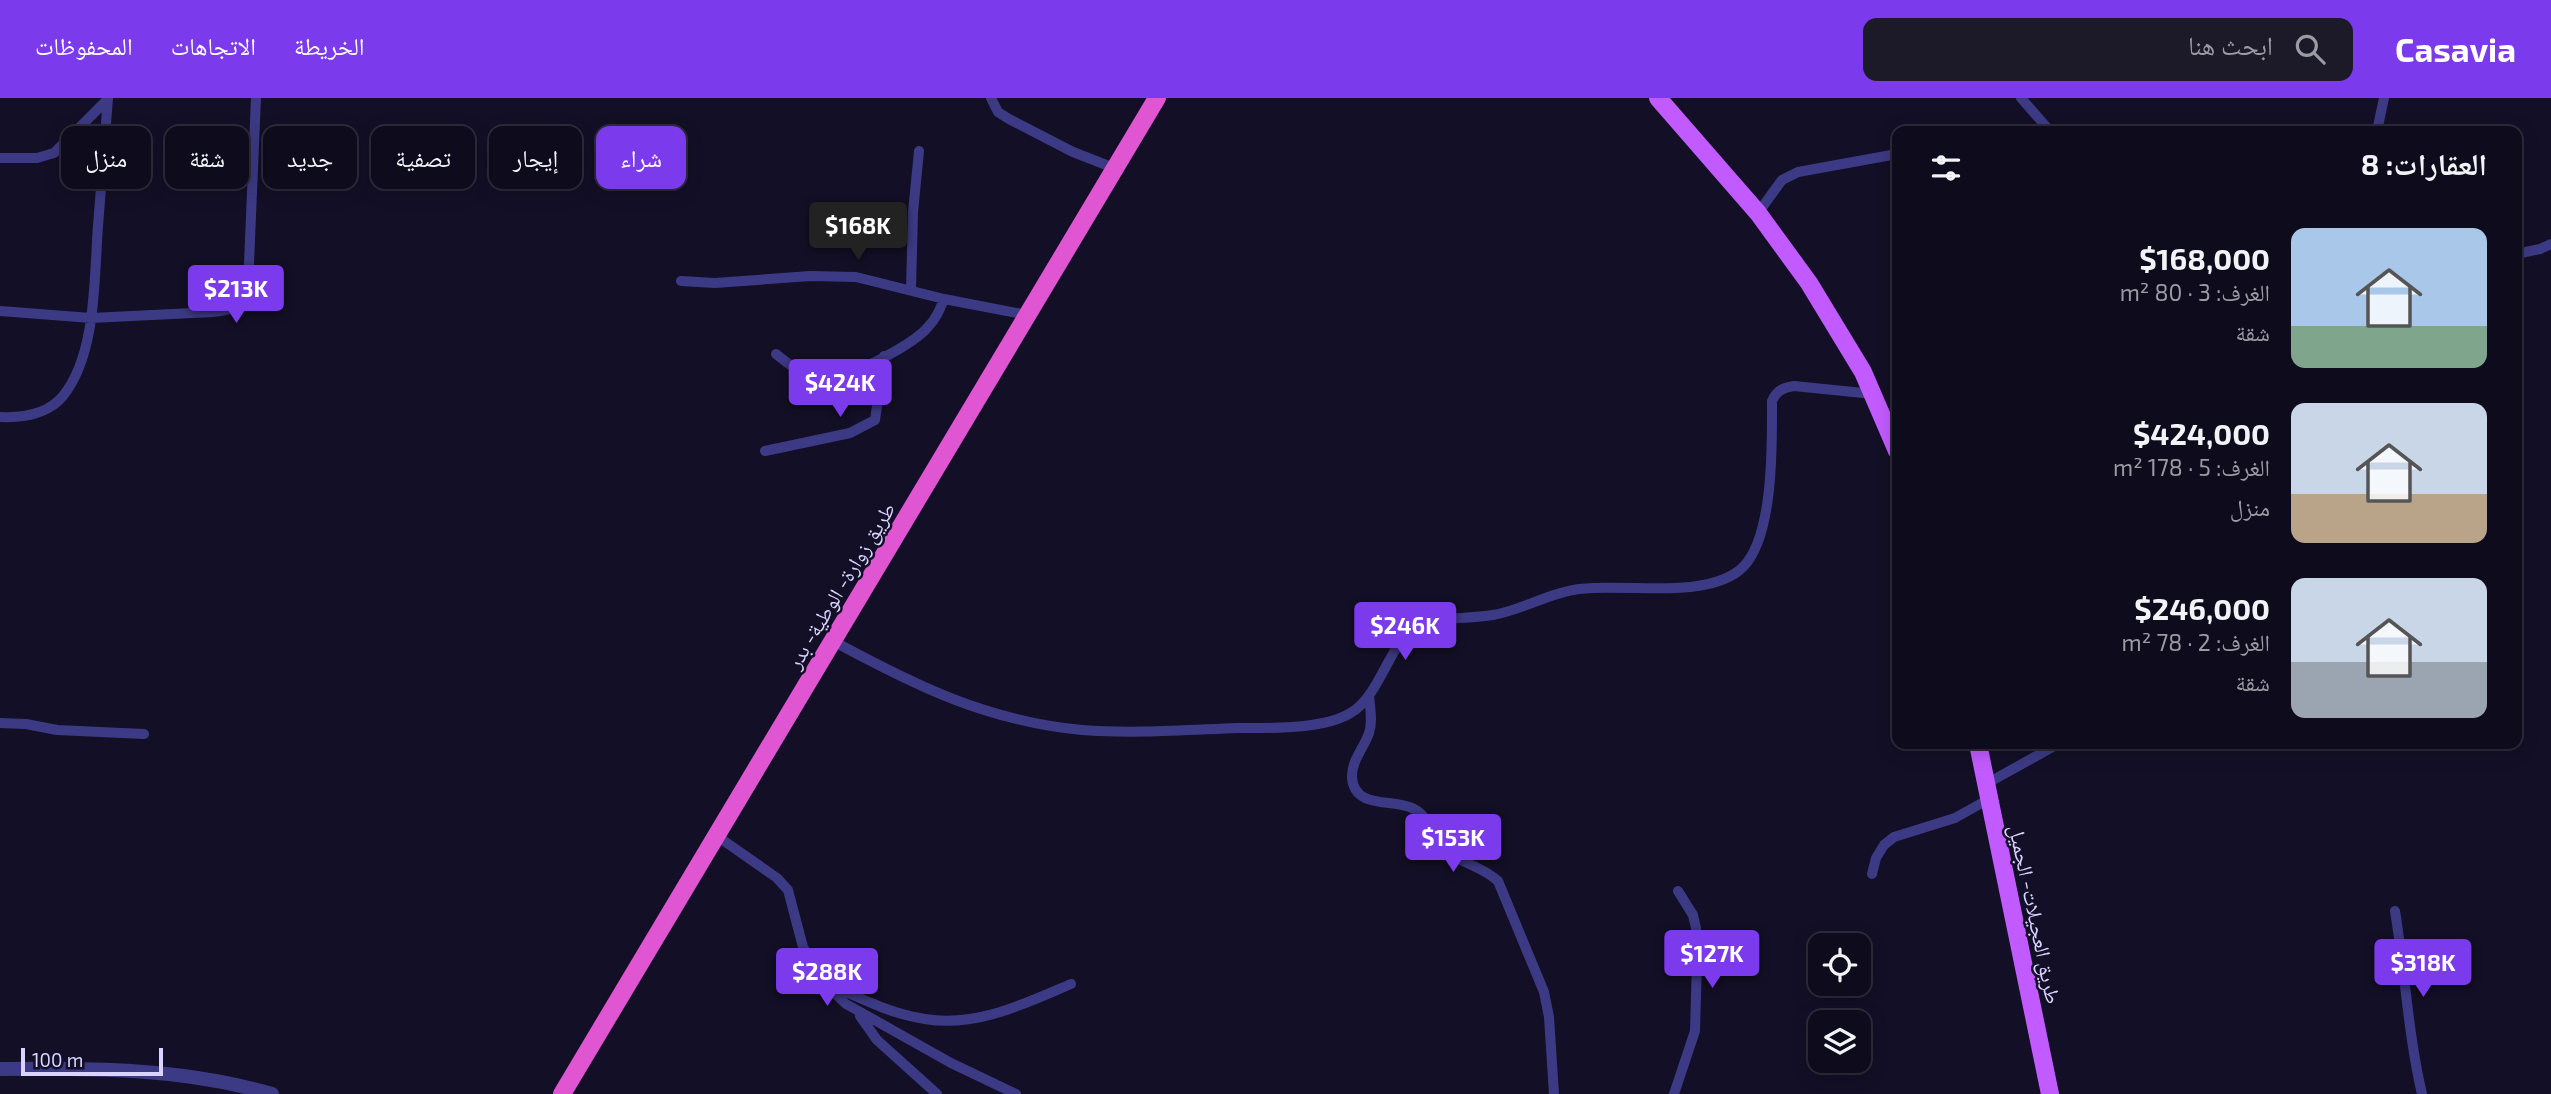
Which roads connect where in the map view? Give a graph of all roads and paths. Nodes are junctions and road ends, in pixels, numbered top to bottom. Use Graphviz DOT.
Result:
graph roads {
  1 [pos="108,98"];
  2 [pos="256,98"];
  3 [pos="991,98"];
  4 [pos="1157,98"];
  5 [pos="1658,98"];
  6 [pos="2021,98"];
  7 [pos="2384,98"];
  8 [pos="2039,126"];
  9 [pos="2378,126"];
  10 [pos="919,151"];
  11 [pos="1892,155"];
  12 [pos="0,158"];
  13 [pos="1115,168"];
  14 [pos="1758,213"];
  15 [pos="2551,244"];
  16 [pos="2522,253"];
  17 [pos="681,281"];
  18 [pos="911,289"];
  19 [pos="944,299"];
  20 [pos="0,311"];
  21 [pos="1027,315"];
  22 [pos="91,318"];
  23 [pos="776,354"];
  24 [pos="884,356"];
  25 [pos="1873,394"];
  26 [pos="0,417"];
  27 [pos="1892,426"];
  28 [pos="765,451"];
  29 [pos="833,641"];
  30 [pos="1369,695"];
  31 [pos="0,723"];
  32 [pos="144,734"];
  33 [pos="1979,749"];
  34 [pos="2051,749"];
  35 [pos="1987,792"];
  36 [pos="718,836"];
  37 [pos="1872,874"];
  38 [pos="1678,891"];
  39 [pos="2395,911"];
  40 [pos="823,982"];
  41 [pos="1071,984"];
  42 [pos="859,1013"];
  43 [pos="0,1069"];
  44 [pos="272,1094"];
  45 [pos="562,1094"];
  46 [pos="937,1094"];
  47 [pos="1016,1094"];
  48 [pos="1554,1094"];
  49 [pos="1674,1094"];
  50 [pos="2050,1094"];
  51 [pos="2422,1094"];
  1 -- 12 [label="street"];
  1 -- 22 [label="street"];
  2 -- 22 [label="street"];
  3 -- 13 [label="street"];
  4 -- 13 [label="highway, طريق زوارة- الوطية- بدر"];
  5 -- 14 [label="main road"];
  6 -- 8 [label="street"];
  7 -- 9 [label="street"];
  10 -- 18 [label="street"];
  11 -- 14 [label="street"];
  13 -- 21 [label="highway, طريق زوارة- الوطية- بدر"];
  14 -- 25 [label="main road"];
  15 -- 16 [label="street"];
  17 -- 18 [label="street"];
  18 -- 19 [label="street"];
  19 -- 21 [label="street"];
  19 -- 24 [label="street"];
  20 -- 22 [label="street"];
  21 -- 29 [label="highway, طريق زوارة- الوطية- بدر"];
  22 -- 26 [label="street"];
  23 -- 24 [label="street"];
  24 -- 28 [label="street"];
  25 -- 27 [label="main road"];
  25 -- 30 [label="street"];
  29 -- 30 [label="street"];
  29 -- 36 [label="highway, طريق زوارة- الوطية- بدر"];
  30 -- 48 [label="street"];
  31 -- 32 [label="street"];
  33 -- 35 [label="main road, طريق العجيلات- الجميل"];
  34 -- 35 [label="street"];
  35 -- 37 [label="street"];
  35 -- 50 [label="main road, طريق العجيلات- الجميل"];
  36 -- 40 [label="street"];
  36 -- 45 [label="highway, طريق زوارة- الوطية- بدر"];
  38 -- 49 [label="street"];
  39 -- 51 [label="street"];
  40 -- 41 [label="street"];
  40 -- 42 [label="street"];
  42 -- 46 [label="street"];
  42 -- 47 [label="street"];
  43 -- 44 [label="street"];
}
